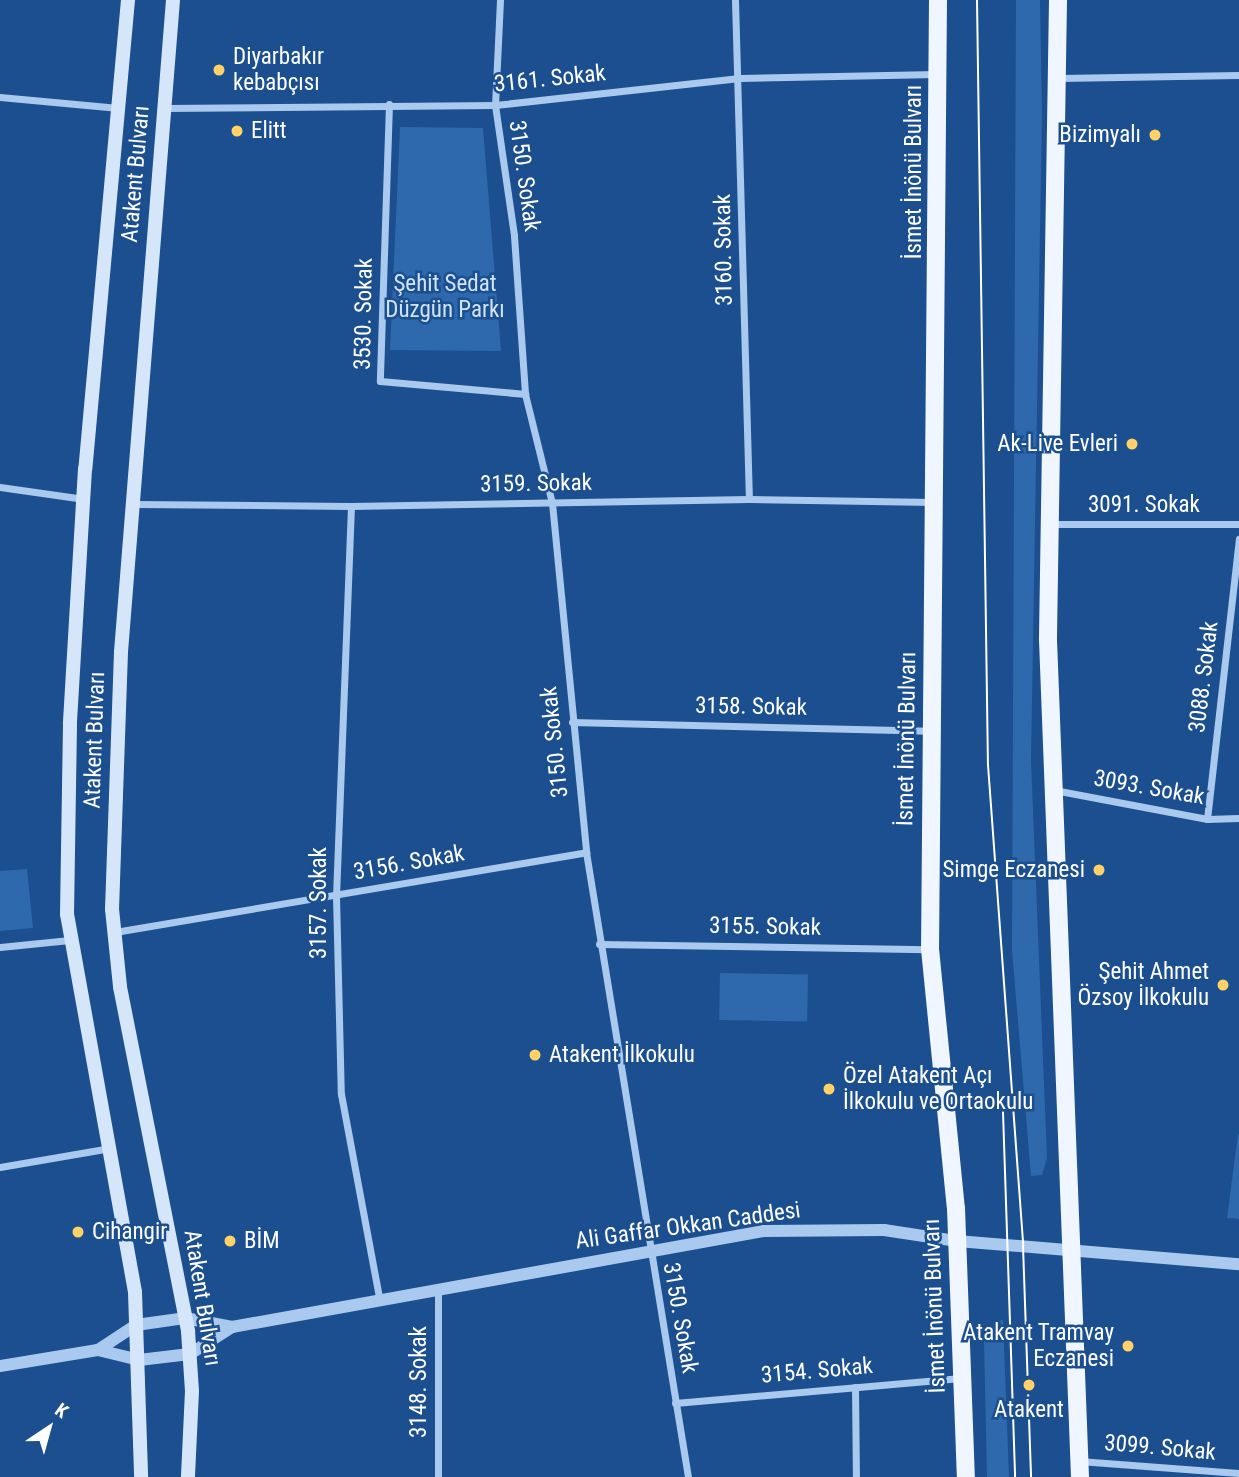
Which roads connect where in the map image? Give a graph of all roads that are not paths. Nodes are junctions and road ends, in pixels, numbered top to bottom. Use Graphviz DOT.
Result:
graph roads {
  1 [pos="128,0"];
  2 [pos="173,0"];
  3 [pos="500,0"];
  4 [pos="735,0"];
  5 [pos="938,0"];
  6 [pos="1058,0"];
  7 [pos="940,74"];
  8 [pos="1239,75"];
  9 [pos="740,78"];
  10 [pos="1060,78"];
  11 [pos="0,97"];
  12 [pos="389,104"];
  13 [pos="495,105"];
  14 [pos="118,108"];
  15 [pos="164,108"];
  16 [pos="525,394"];
  17 [pos="0,487"];
  18 [pos="84,499"];
  19 [pos="749,499"];
  20 [pos="937,502"];
  21 [pos="552,503"];
  22 [pos="135,504"];
  23 [pos="351,506"];
  24 [pos="1050,524"];
  25 [pos="1239,524"];
  26 [pos="1239,539"];
  27 [pos="572,722"];
  28 [pos="930,731"];
  29 [pos="1053,790"];
  30 [pos="1239,818"];
  31 [pos="1206,819"];
  32 [pos="586,852"];
  33 [pos="336,896"];
  34 [pos="114,932"];
  35 [pos="70,940"];
  36 [pos="599,944"];
  37 [pos="0,947"];
  38 [pos="930,949"];
  39 [pos="110,1148"];
  40 [pos="0,1167"];
  41 [pos="957,1241"];
  42 [pos="1073,1249"];
  43 [pos="649,1250"];
  44 [pos="1239,1264"];
  45 [pos="439,1288"];
  46 [pos="379,1297"];
  47 [pos="185,1318"];
  48 [pos="136,1325"];
  49 [pos="232,1327"];
  50 [pos="98,1350"];
  51 [pos="190,1354"];
  52 [pos="139,1360"];
  53 [pos="0,1366"];
  54 [pos="962,1378"];
  55 [pos="855,1387"];
  56 [pos="675,1403"];
  57 [pos="1079,1469"];
  58 [pos="1239,1474"];
  59 [pos="141,1477"];
  60 [pos="188,1477"];
  61 [pos="438,1477"];
  62 [pos="688,1477"];
  63 [pos="856,1477"];
  64 [pos="966,1477"];
  1 -- 14 [label="main road, Atakent Bulvarı"];
  2 -- 15 [label="main road, Atakent Bulvarı"];
  3 -- 13 [label="street, 3150. Sokak"];
  4 -- 9 [label="street, 3160. Sokak"];
  5 -- 7 [label="main road, İsmet İnönü Bulvarı"];
  6 -- 10 [label="main road"];
  7 -- 9 [label="street, 3161. Sokak"];
  7 -- 20 [label="main road, İsmet İnönü Bulvarı"];
  8 -- 10 [label="street"];
  9 -- 13 [label="street, 3161. Sokak"];
  9 -- 19 [label="street, 3160. Sokak"];
  10 -- 24 [label="main road"];
  11 -- 14 [label="street"];
  12 -- 13 [label="street, 3161. Sokak"];
  12 -- 15 [label="street, 3161. Sokak"];
  12 -- 16 [label="street, 3530. Sokak"];
  13 -- 16 [label="street, 3150. Sokak"];
  14 -- 18 [label="main road, Atakent Bulvarı"];
  15 -- 22 [label="main road, Atakent Bulvarı"];
  16 -- 21 [label="street, 3150. Sokak"];
  17 -- 18 [label="street"];
  18 -- 35 [label="main road, Atakent Bulvarı"];
  19 -- 20 [label="street, 3159. Sokak"];
  19 -- 21 [label="street, 3159. Sokak"];
  20 -- 28 [label="main road, İsmet İnönü Bulvarı"];
  21 -- 23 [label="street, 3159. Sokak"];
  21 -- 27 [label="street, 3150. Sokak"];
  22 -- 23 [label="street, 3159. Sokak"];
  22 -- 34 [label="main road, Atakent Bulvarı"];
  23 -- 33 [label="street, 3157. Sokak"];
  24 -- 25 [label="street, 3091. Sokak"];
  24 -- 29 [label="main road"];
  26 -- 31 [label="street, 3088. Sokak"];
  27 -- 28 [label="street, 3158. Sokak"];
  27 -- 32 [label="street, 3150. Sokak"];
  28 -- 38 [label="main road, İsmet İnönü Bulvarı"];
  29 -- 31 [label="street, 3093. Sokak"];
  29 -- 42 [label="main road"];
  30 -- 31 [label="street, 3093. Sokak"];
  32 -- 33 [label="street, 3156. Sokak"];
  32 -- 36 [label="street, 3150. Sokak"];
  33 -- 34 [label="street, 3156. Sokak"];
  33 -- 46 [label="street, 3157. Sokak"];
  34 -- 47 [label="main road, Atakent Bulvarı"];
  35 -- 37 [label="street"];
  35 -- 39 [label="main road, Atakent Bulvarı"];
  36 -- 38 [label="street, 3155. Sokak"];
  36 -- 43 [label="street, 3150. Sokak"];
  38 -- 41 [label="main road, İsmet İnönü Bulvarı"];
  39 -- 40 [label="street"];
  39 -- 48 [label="main road, Atakent Bulvarı"];
  41 -- 42 [label="street, Ali Gaffar Okkan Caddesi"];
  41 -- 43 [label="street, Ali Gaffar Okkan Caddesi"];
  41 -- 54 [label="main road, İsmet İnönü Bulvarı"];
  42 -- 44 [label="street, Ali Gaffar Okkan Caddesi"];
  42 -- 57 [label="main road"];
  43 -- 45 [label="street, Ali Gaffar Okkan Caddesi"];
  43 -- 56 [label="street, 3150. Sokak"];
  45 -- 46 [label="street, Ali Gaffar Okkan Caddesi"];
  45 -- 61 [label="street, 3148. Sokak"];
  46 -- 49 [label="street, Ali Gaffar Okkan Caddesi"];
  47 -- 48 [label="street, Ali Gaffar Okkan Caddesi"];
  47 -- 49 [label="street, Ali Gaffar Okkan Caddesi"];
  47 -- 51 [label="main road, Atakent Bulvarı"];
  48 -- 50 [label="street, Ali Gaffar Okkan Caddesi"];
  48 -- 52 [label="main road, Atakent Bulvarı"];
  49 -- 51 [label="street, Ali Gaffar Okkan Caddesi"];
  50 -- 52 [label="street, Ali Gaffar Okkan Caddesi"];
  50 -- 53 [label="street, Ali Gaffar Okkan Caddesi"];
  51 -- 52 [label="street, Ali Gaffar Okkan Caddesi"];
  51 -- 60 [label="main road, Atakent Bulvarı"];
  52 -- 59 [label="main road, Atakent Bulvarı"];
  54 -- 55 [label="street, 3154. Sokak"];
  54 -- 64 [label="main road, İsmet İnönü Bulvarı"];
  55 -- 56 [label="street, 3154. Sokak"];
  55 -- 63 [label="street"];
  56 -- 62 [label="street, 3150. Sokak"];
  57 -- 58 [label="street, 3099. Sokak"];
}
